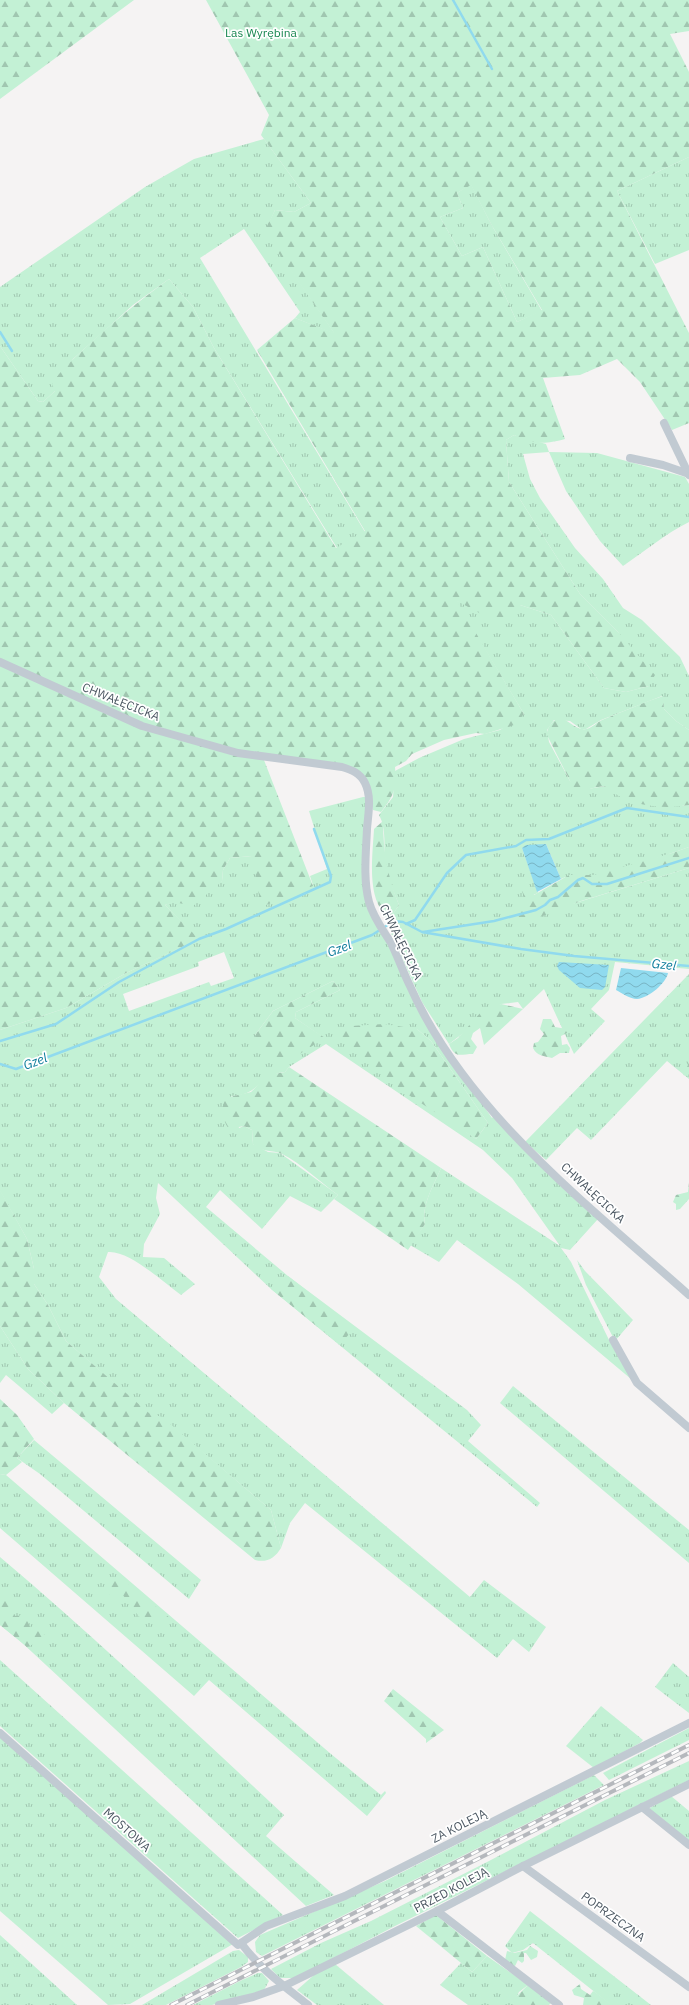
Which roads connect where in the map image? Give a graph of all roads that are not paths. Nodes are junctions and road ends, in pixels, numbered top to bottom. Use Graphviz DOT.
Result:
graph roads {
  1 [pos="664,423"];
  2 [pos="630,458"];
  3 [pos="689,474"];
  4 [pos="0,662"];
  5 [pos="689,1295"];
  6 [pos="613,1340"];
  7 [pos="689,1428"];
  8 [pos="689,1723"];
  9 [pos="0,1733"];
  10 [pos="689,1784"];
  11 [pos="642,1807"];
  12 [pos="689,1844"];
  13 [pos="522,1866"];
  14 [pos="438,1911"];
  15 [pos="239,1944"];
  16 [pos="284,1986"];
  17 [pos="689,1987"];
  18 [pos="238,2003"];
  19 [pos="219,2005"];
  20 [pos="308,2005"];
  21 [pos="559,2005"];
  1 -- 3 [label="street"];
  2 -- 3 [label="street"];
  4 -- 5 [label="street, CHWAŁĘCICKA"];
  6 -- 7 [label="street"];
  8 -- 15 [label="street, ZA KOLEJĄ"];
  9 -- 15 [label="street, MOSTOWA"];
  10 -- 11 [label="street, PRZED KOLEJĄ"];
  11 -- 12 [label="street"];
  11 -- 13 [label="street, PRZED KOLEJĄ"];
  13 -- 14 [label="street, PRZED KOLEJĄ"];
  13 -- 17 [label="street, POPRZECZNA"];
  14 -- 16 [label="street, PRZED KOLEJĄ"];
  14 -- 21 [label="street"];
  15 -- 16 [label="street, MOSTOWA"];
  16 -- 18 [label="street, PRZED KOLEJĄ"];
  16 -- 20 [label="street, MOSTOWA"];
  18 -- 19 [label="street, PRZED KOLEJĄ"];
}
